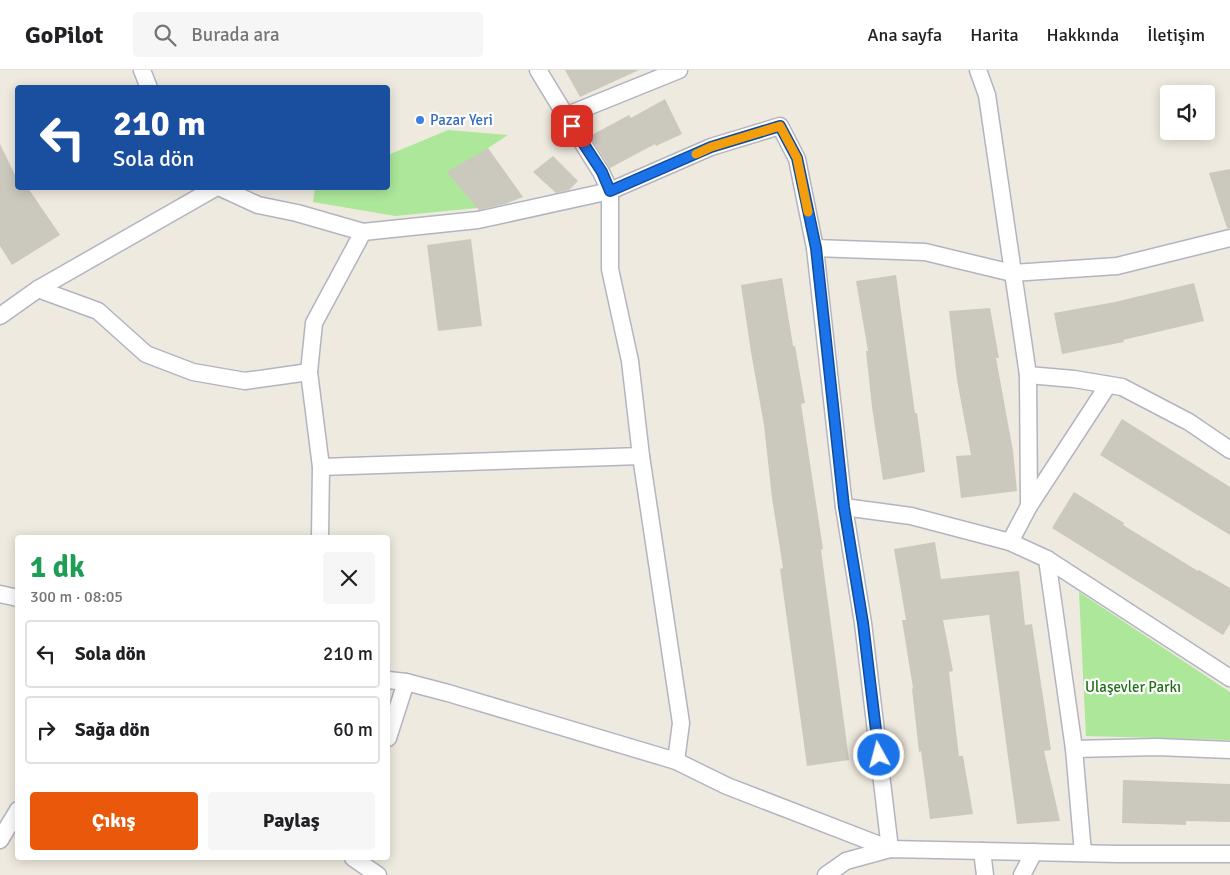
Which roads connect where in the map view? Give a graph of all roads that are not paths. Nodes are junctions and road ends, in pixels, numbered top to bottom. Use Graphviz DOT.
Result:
graph roads {
  1 [pos="142,70"];
  2 [pos="538,70"];
  3 [pos="679,70"];
  4 [pos="978,70"];
  5 [pos="148,85"];
  6 [pos="566,116"];
  7 [pos="211,190"];
  8 [pos="225,190"];
  9 [pos="610,191"];
  10 [pos="363,232"];
  11 [pos="1230,238"];
  12 [pos="816,248"];
  13 [pos="1012,273"];
  14 [pos="38,289"];
  15 [pos="0,316"];
  16 [pos="309,372"];
  17 [pos="1028,375"];
  18 [pos="1108,385"];
  19 [pos="1230,450"];
  20 [pos="641,456"];
  21 [pos="321,467"];
  22 [pos="1029,506"];
  23 [pos="844,507"];
  24 [pos="320,535"];
  25 [pos="1010,542"];
  26 [pos="1047,559"];
  27 [pos="0,594"];
  28 [pos="15,597"];
  29 [pos="1230,678"];
  30 [pos="390,680"];
  31 [pos="406,682"];
  32 [pos="390,732"];
  33 [pos="1074,749"];
  34 [pos="1230,750"];
  35 [pos="676,761"];
  36 [pos="15,815"];
  37 [pos="0,840"];
  38 [pos="890,849"];
  39 [pos="982,851"];
  40 [pos="1034,852"];
  41 [pos="1082,853"];
  42 [pos="1230,854"];
  43 [pos="356,860"];
  44 [pos="378,875"];
  45 [pos="826,875"];
  46 [pos="985,875"];
  47 [pos="1022,875"];
  1 -- 5 [label="street"];
  2 -- 6 [label="street"];
  3 -- 6 [label="street"];
  4 -- 13 [label="street"];
  6 -- 9 [label="street"];
  7 -- 14 [label="street"];
  8 -- 10 [label="street"];
  9 -- 10 [label="street"];
  9 -- 12 [label="street"];
  9 -- 20 [label="street"];
  10 -- 16 [label="street"];
  11 -- 13 [label="street"];
  12 -- 13 [label="street"];
  12 -- 23 [label="street"];
  13 -- 17 [label="street"];
  14 -- 15 [label="street"];
  14 -- 16 [label="street"];
  16 -- 21 [label="street"];
  17 -- 18 [label="street"];
  17 -- 22 [label="street"];
  18 -- 19 [label="street"];
  18 -- 22 [label="street"];
  20 -- 21 [label="street"];
  20 -- 35 [label="street"];
  21 -- 24 [label="street"];
  22 -- 25 [label="street"];
  23 -- 25 [label="street"];
  23 -- 38 [label="street"];
  25 -- 26 [label="street"];
  26 -- 29 [label="street"];
  26 -- 33 [label="street"];
  27 -- 28 [label="street"];
  30 -- 31 [label="street"];
  31 -- 32 [label="street"];
  31 -- 35 [label="street"];
  33 -- 34 [label="street"];
  33 -- 41 [label="street"];
  35 -- 38 [label="street"];
  36 -- 37 [label="street"];
  38 -- 39 [label="street"];
  38 -- 45 [label="street"];
  39 -- 40 [label="street"];
  39 -- 46 [label="street"];
  40 -- 41 [label="street"];
  40 -- 47 [label="street"];
  41 -- 42 [label="street"];
  43 -- 44 [label="street"];
}
